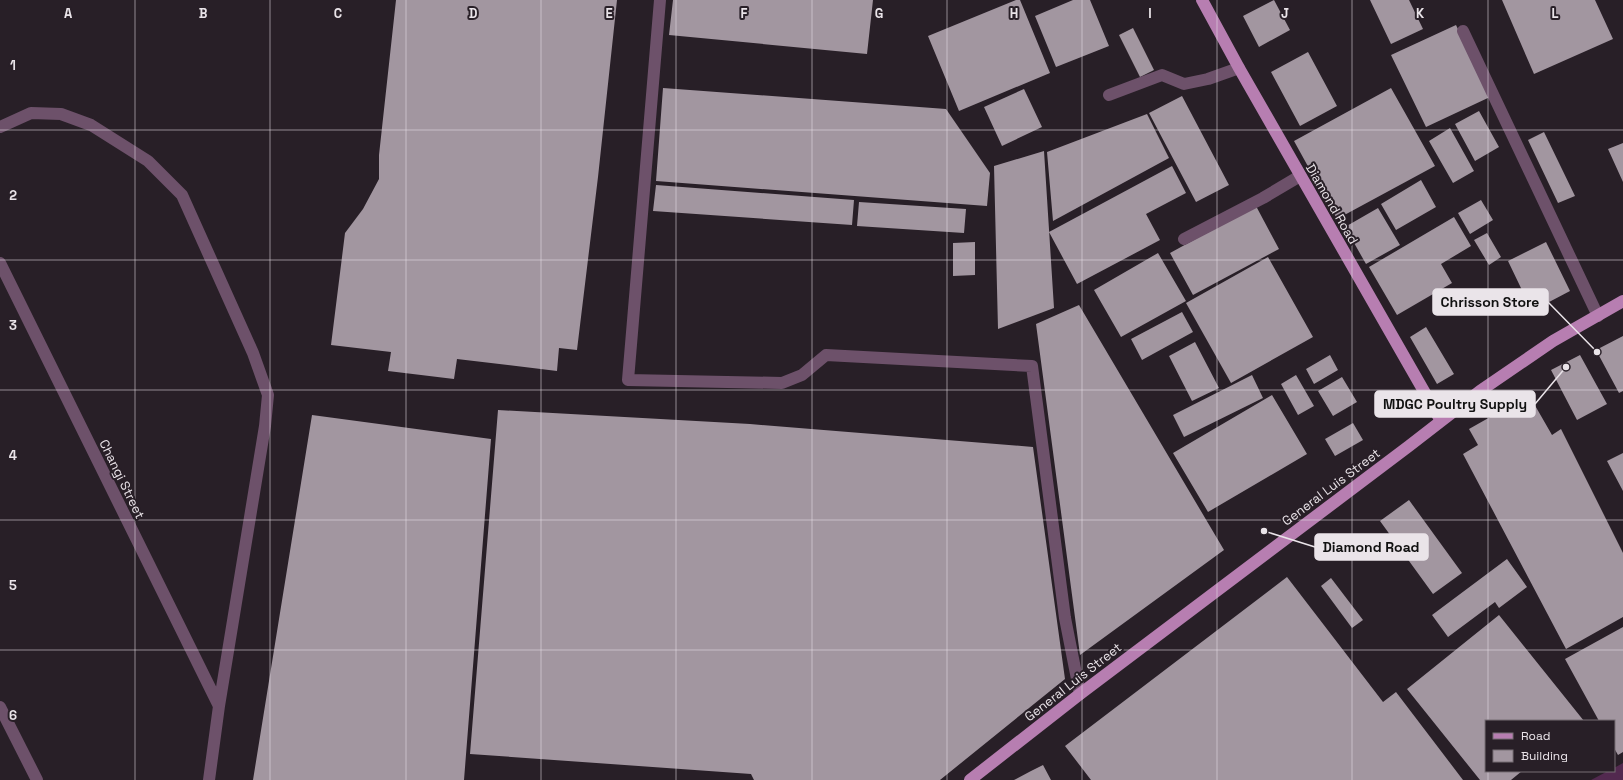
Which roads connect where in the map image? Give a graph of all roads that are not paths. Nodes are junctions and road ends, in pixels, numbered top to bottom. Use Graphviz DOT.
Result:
graph roads {
  1 [pos="660,0"];
  2 [pos="1202,0"];
  3 [pos="1463,31"];
  4 [pos="1238,68"];
  5 [pos="1109,95"];
  6 [pos="0,126"];
  7 [pos="1300,176"];
  8 [pos="1184,239"];
  9 [pos="0,263"];
  10 [pos="1623,301"];
  11 [pos="1598,316"];
  12 [pos="1440,421"];
  13 [pos="1080,694"];
  14 [pos="219,706"];
  15 [pos="0,707"];
  16 [pos="37,780"];
  17 [pos="209,780"];
  18 [pos="970,780"];
  1 -- 13 [label="street"];
  2 -- 4 [label="main road, Diamond Road"];
  3 -- 11 [label="street"];
  4 -- 5 [label="street"];
  4 -- 7 [label="main road, Diamond Road"];
  6 -- 14 [label="street"];
  7 -- 8 [label="street"];
  7 -- 12 [label="main road, Diamond Road"];
  9 -- 14 [label="street, Changi Street"];
  10 -- 11 [label="main road, General Luis Street"];
  11 -- 12 [label="main road, General Luis Street"];
  12 -- 13 [label="main road, General Luis Street"];
  13 -- 18 [label="main road, General Luis Street"];
  14 -- 17 [label="street"];
  15 -- 16 [label="street"];
}
